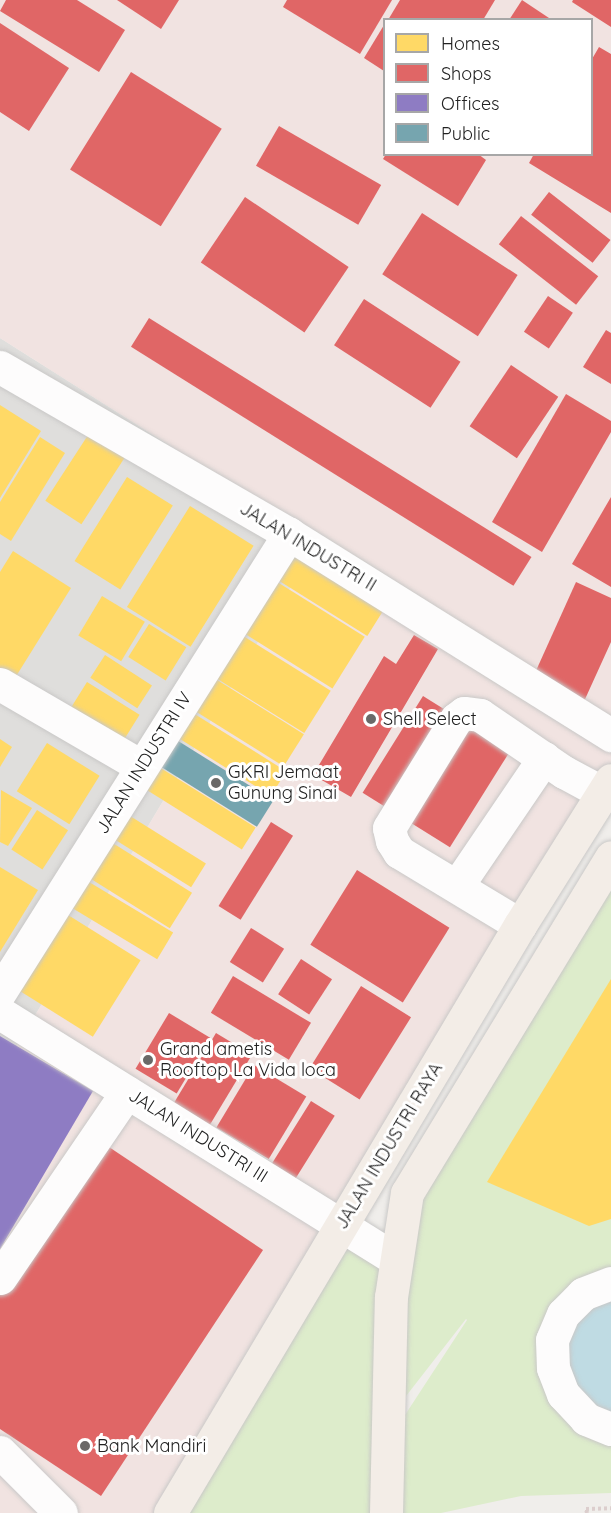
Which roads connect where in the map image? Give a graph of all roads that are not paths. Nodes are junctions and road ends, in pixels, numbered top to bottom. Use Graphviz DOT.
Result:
graph roads {
  1 [pos="0,367"];
  2 [pos="289,534"];
  3 [pos="0,684"];
  4 [pos="611,735"];
  5 [pos="544,758"];
  6 [pos="141,766"];
  7 [pos="607,786"];
  8 [pos="611,857"];
  9 [pos="457,886"];
  10 [pos="520,925"];
  11 [pos="0,992"];
  12 [pos="0,1013"];
  13 [pos="127,1092"];
  14 [pos="342,1225"];
  15 [pos="395,1259"];
  16 [pos="0,1278"];
  17 [pos="611,1283"];
  18 [pos="611,1429"];
  19 [pos="0,1452"];
  20 [pos="61,1513"];
  21 [pos="170,1513"];
  22 [pos="386,1513"];
  1 -- 2 [label="street, JALAN INDUSTRI II"];
  2 -- 4 [label="street, JALAN INDUSTRI II"];
  2 -- 6 [label="street, JALAN INDUSTRI IV"];
  3 -- 6 [label="street"];
  5 -- 7 [label="street"];
  5 -- 9 [label="street"];
  5 -- 9 [label="street"];
  6 -- 11 [label="street, JALAN INDUSTRI IV"];
  7 -- 10 [label="main road, JALAN INDUSTRI RAYA"];
  8 -- 15 [label="main road"];
  9 -- 10 [label="street"];
  10 -- 14 [label="main road, JALAN INDUSTRI RAYA"];
  12 -- 13 [label="street, JALAN INDUSTRI III"];
  13 -- 14 [label="street, JALAN INDUSTRI III"];
  13 -- 16 [label="street"];
  14 -- 15 [label="street, JALAN INDUSTRI III"];
  14 -- 21 [label="main road, JALAN INDUSTRI RAYA"];
  15 -- 22 [label="main road"];
  17 -- 18 [label="street"];
  19 -- 20 [label="street"];
}
